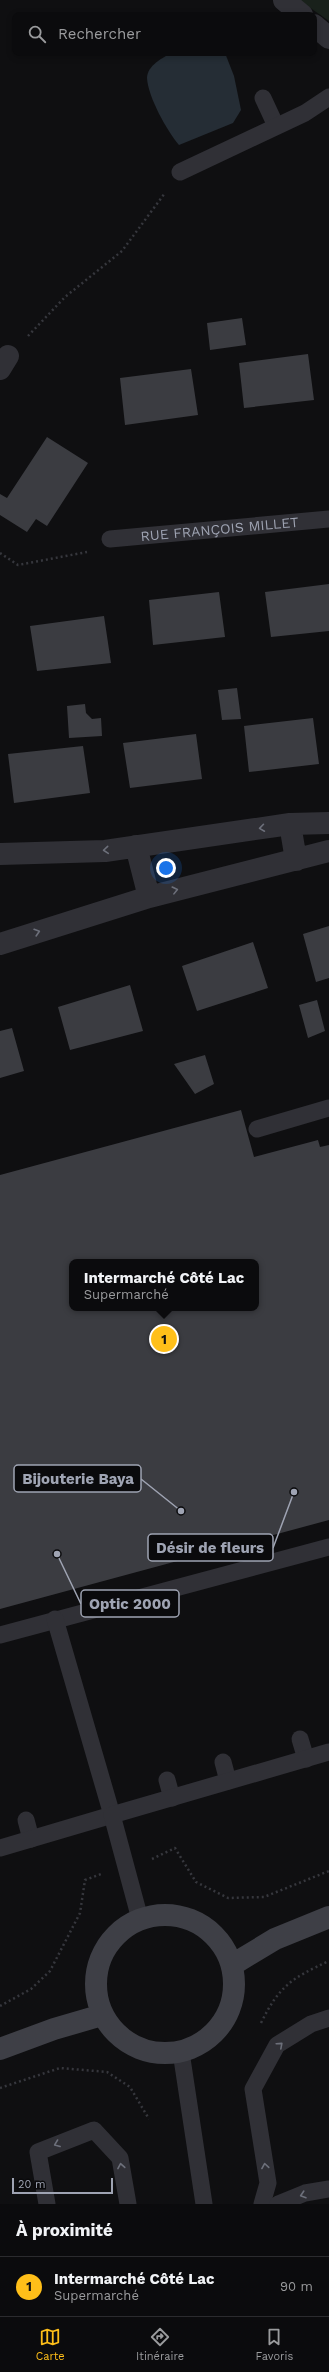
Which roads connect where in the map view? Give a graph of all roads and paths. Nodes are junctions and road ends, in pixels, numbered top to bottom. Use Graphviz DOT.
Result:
graph roads {
  1 [pos="284,0"];
  2 [pos="298,12"];
  3 [pos="317,28"];
  4 [pos="329,38"];
  5 [pos="329,97"];
  6 [pos="263,98"];
  7 [pos="276,126"];
  8 [pos="180,172"];
  9 [pos="4,362"];
  10 [pos="329,519"];
  11 [pos="110,539"];
  12 [pos="0,554"];
  13 [pos="290,824"];
  14 [pos="329,824"];
  15 [pos="136,846"];
  16 [pos="329,851"];
  17 [pos="0,854"];
  18 [pos="296,860"];
  19 [pos="149,897"];
  20 [pos="0,944"];
  21 [pos="329,1108"];
  22 [pos="257,1129"];
  23 [pos="329,1547"];
  24 [pos="55,1619"];
  25 [pos="0,1635"];
  26 [pos="300,1738"];
  27 [pos="329,1752"];
  28 [pos="306,1759"];
  29 [pos="222,1762"];
  30 [pos="167,1780"];
  31 [pos="228,1781"];
  32 [pos="172,1798"];
  33 [pos="112,1815"];
  34 [pos="26,1820"];
  35 [pos="31,1839"];
  36 [pos="0,1848"];
  37 [pos="175,1848"];
  38 [pos="329,1871"];
  39 [pos="85,1880"];
  40 [pos="329,1917"];
  41 [pos="140,1919"];
  42 [pos="232,1965"];
  43 [pos="0,2006"];
  44 [pos="102,2015"];
  45 [pos="329,2018"];
  46 [pos="0,2049"];
  47 [pos="181,2052"];
  48 [pos="0,2088"];
  49 [pos="149,2119"];
  50 [pos="329,2189"];
  51 [pos="47,2204"];
  52 [pos="128,2204"];
  53 [pos="204,2204"];
  54 [pos="262,2204"];
  55 [pos="278,2204"];
  1 -- 2 [label="street"];
  3 -- 4 [label="street"];
  5 -- 7 [label="lane"];
  6 -- 7 [label="lane"];
  7 -- 8 [label="lane"];
  8 -- 9 [label="path"];
  10 -- 11 [label="lane, RUE FRANÇOIS MILLET"];
  11 -- 12 [label="path"];
  13 -- 14 [label="street"];
  13 -- 15 [label="street, one-way"];
  13 -- 18 [label="street"];
  15 -- 17 [label="street, one-way"];
  15 -- 19 [label="street"];
  16 -- 18 [label="street"];
  19 -- 18 [label="street, one-way"];
  20 -- 19 [label="street, one-way"];
  21 -- 22 [label="lane"];
  23 -- 24 [label="lane"];
  24 -- 25 [label="lane"];
  24 -- 33 [label="lane"];
  26 -- 28 [label="lane"];
  27 -- 28 [label="lane"];
  28 -- 31 [label="lane"];
  29 -- 31 [label="lane"];
  30 -- 32 [label="lane"];
  31 -- 32 [label="lane"];
  32 -- 33 [label="lane"];
  33 -- 35 [label="lane"];
  33 -- 41 [label="lane"];
  34 -- 35 [label="lane"];
  35 -- 36 [label="lane"];
  37 -- 38 [label="path"];
  39 -- 43 [label="path"];
  40 -- 42 [label="main road"];
  41 -- 42 [label="main road"];
  41 -- 44 [label="main road"];
  42 -- 47 [label="main road"];
  44 -- 46 [label="main road"];
  44 -- 47 [label="main road"];
  54 -- 45 [label="lane, one-way"];
  47 -- 53 [label="lane"];
  48 -- 49 [label="path"];
  50 -- 55 [label="lane, one-way"];
  52 -- 51 [label="lane, one-way"];
}
